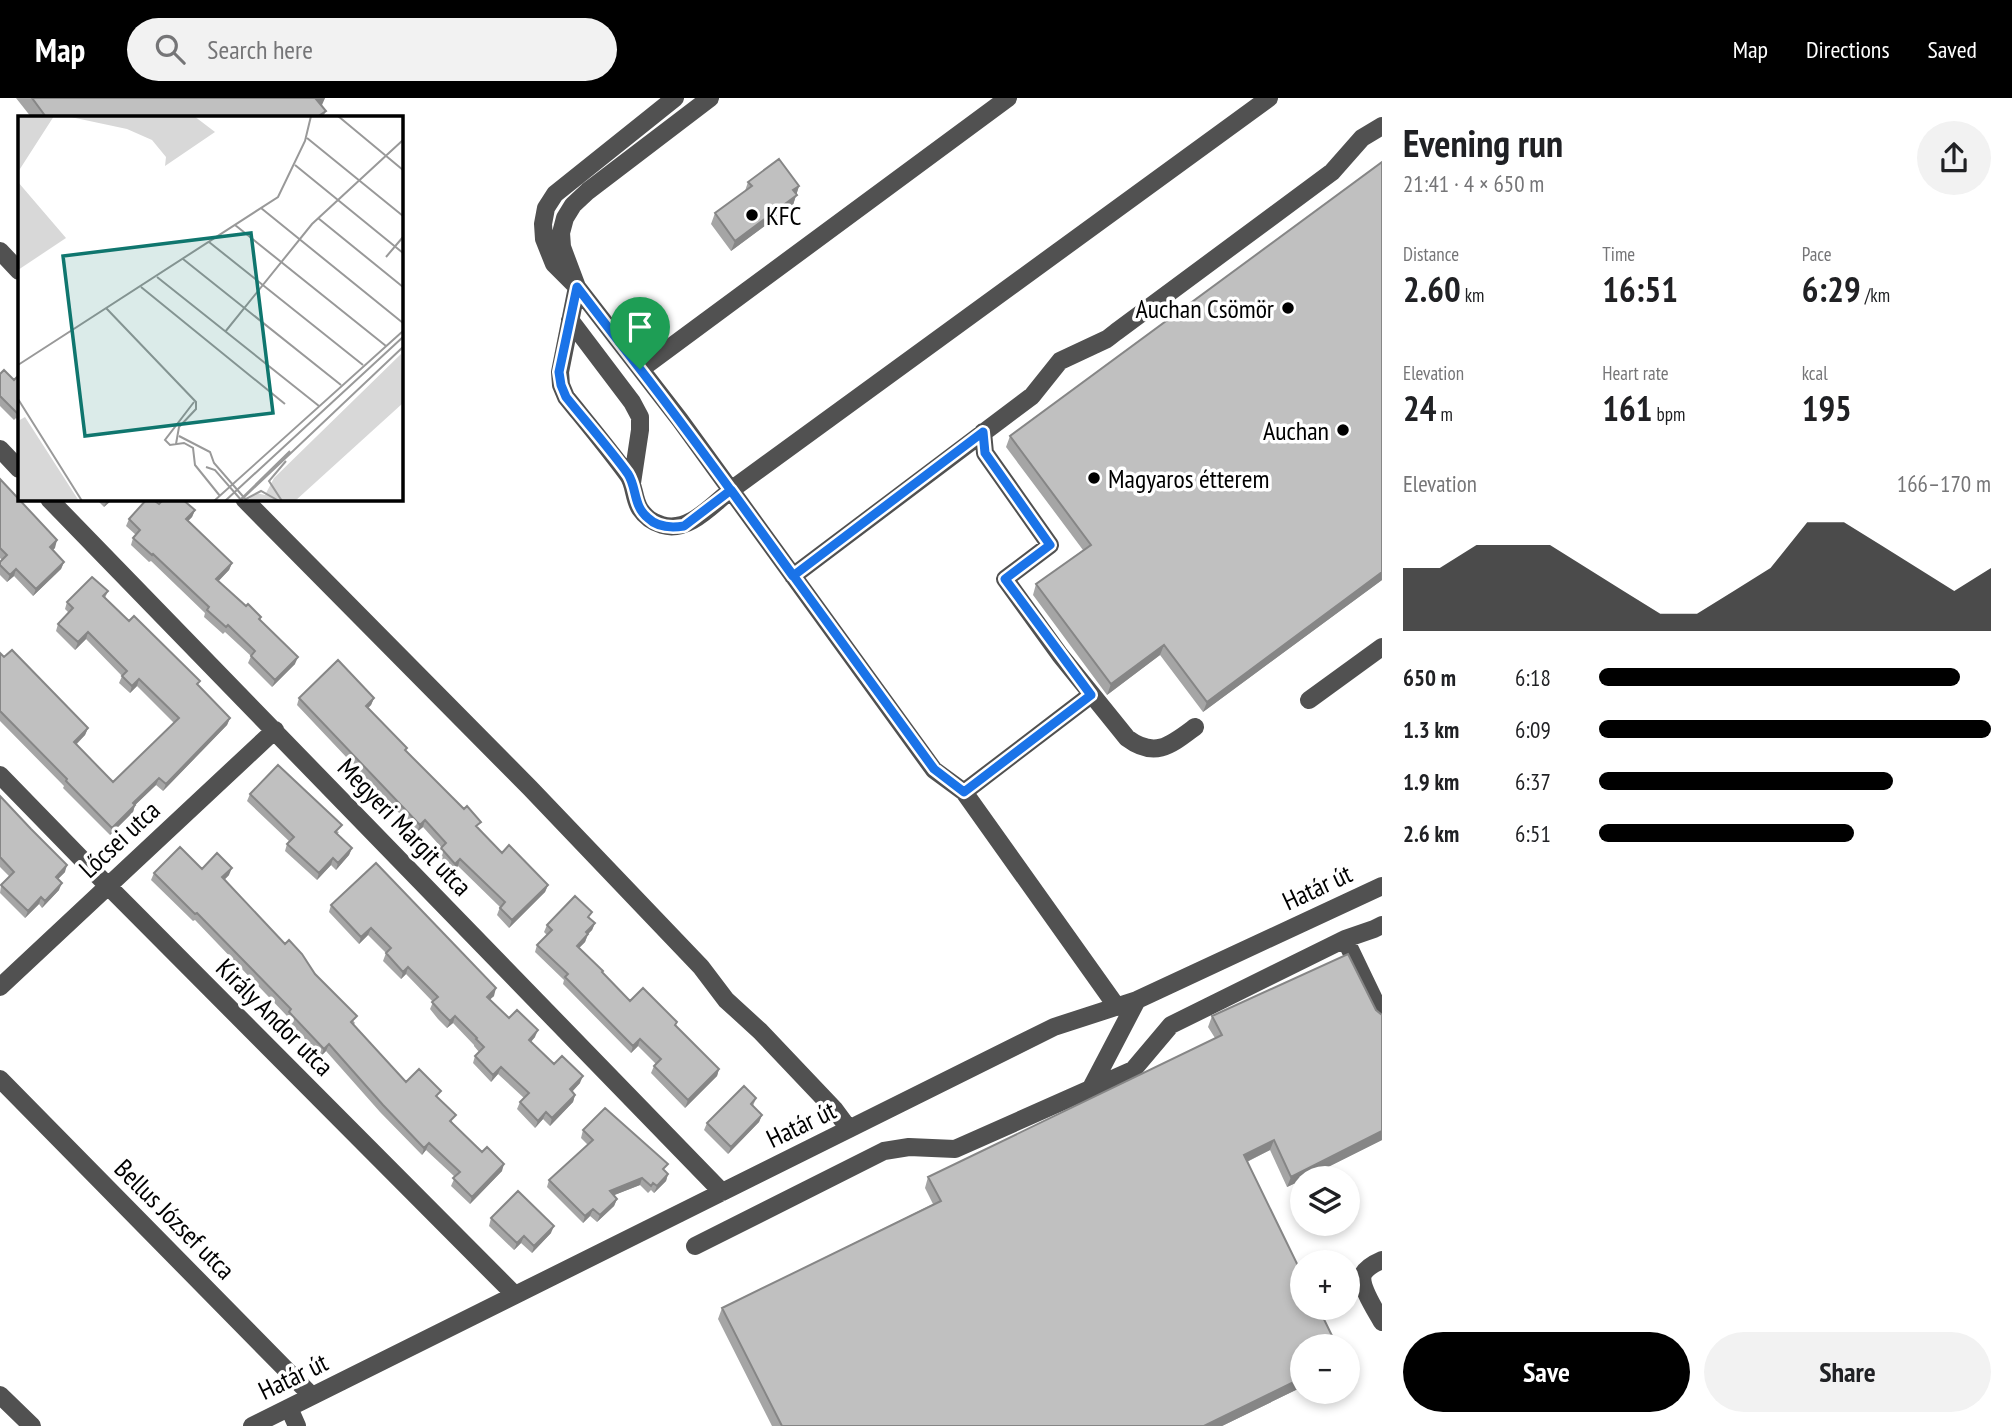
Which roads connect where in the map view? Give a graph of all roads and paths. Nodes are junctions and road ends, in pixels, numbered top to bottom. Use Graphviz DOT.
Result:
graph roads {
  1 [pos="675,98"];
  2 [pos="710,98"];
  3 [pos="1008,98"];
  4 [pos="1269,98"];
  5 [pos="1382,127"];
  6 [pos="0,251"];
  7 [pos="18,270"];
  8 [pos="577,287"];
  9 [pos="570,320"];
  10 [pos="640,369"];
  11 [pos="983,432"];
  12 [pos="0,449"];
  13 [pos="18,468"];
  14 [pos="632,483"];
  15 [pos="731,490"];
  16 [pos="49,500"];
  17 [pos="245,500"];
  18 [pos="793,576"];
  19 [pos="1382,647"];
  20 [pos="1091,695"];
  21 [pos="1309,700"];
  22 [pos="1195,727"];
  23 [pos="275,730"];
  24 [pos="0,775"];
  25 [pos="964,792"];
  26 [pos="107,886"];
  27 [pos="1382,886"];
  28 [pos="1382,925"];
  29 [pos="1345,939"];
  30 [pos="0,987"];
  31 [pos="1137,1000"];
  32 [pos="1117,1007"];
  33 [pos="1382,1016"];
  34 [pos="0,1079"];
  35 [pos="1091,1088"];
  36 [pos="849,1129"];
  37 [pos="722,1192"];
  38 [pos="695,1245"];
  39 [pos="1382,1260"];
  40 [pos="515,1296"];
  41 [pos="1382,1322"];
  42 [pos="0,1395"];
  43 [pos="313,1396"];
  44 [pos="289,1408"];
  45 [pos="32,1426"];
  46 [pos="252,1426"];
  47 [pos="297,1426"];
  1 -- 8 [label="street"];
  2 -- 8 [label="street"];
  3 -- 10 [label="street"];
  4 -- 15 [label="street"];
  5 -- 11 [label="street"];
  6 -- 7 [label="street"];
  8 -- 9 [label="street"];
  8 -- 10 [label="street"];
  9 -- 14 [label="street"];
  9 -- 14 [label="street"];
  10 -- 15 [label="street"];
  11 -- 18 [label="street"];
  11 -- 20 [label="street"];
  12 -- 13 [label="street"];
  14 -- 15 [label="street"];
  15 -- 18 [label="street"];
  16 -- 23 [label="street, Megyeri Margit utca"];
  17 -- 36 [label="street"];
  18 -- 25 [label="street"];
  19 -- 21 [label="street"];
  20 -- 22 [label="street"];
  20 -- 25 [label="street"];
  23 -- 26 [label="street, Lőcsei utca"];
  23 -- 37 [label="street, Megyeri Margit utca"];
  24 -- 26 [label="street, Király Andor utca"];
  25 -- 32 [label="street"];
  26 -- 30 [label="street, Lőcsei utca"];
  26 -- 40 [label="street, Király Andor utca"];
  27 -- 31 [label="street, Határ út"];
  28 -- 29 [label="street"];
  29 -- 33 [label="street"];
  29 -- 35 [label="street"];
  31 -- 32 [label="street, Határ út"];
  31 -- 35 [label="street"];
  32 -- 36 [label="street, Határ út"];
  34 -- 43 [label="street, Bellus József utca"];
  35 -- 38 [label="street"];
  36 -- 37 [label="street, Határ út"];
  37 -- 40 [label="street, Határ út"];
  39 -- 41 [label="street"];
  40 -- 43 [label="street, Határ út"];
  42 -- 45 [label="street"];
  43 -- 44 [label="street, Határ út"];
  44 -- 46 [label="street, Határ út"];
  44 -- 47 [label="street"];
}
